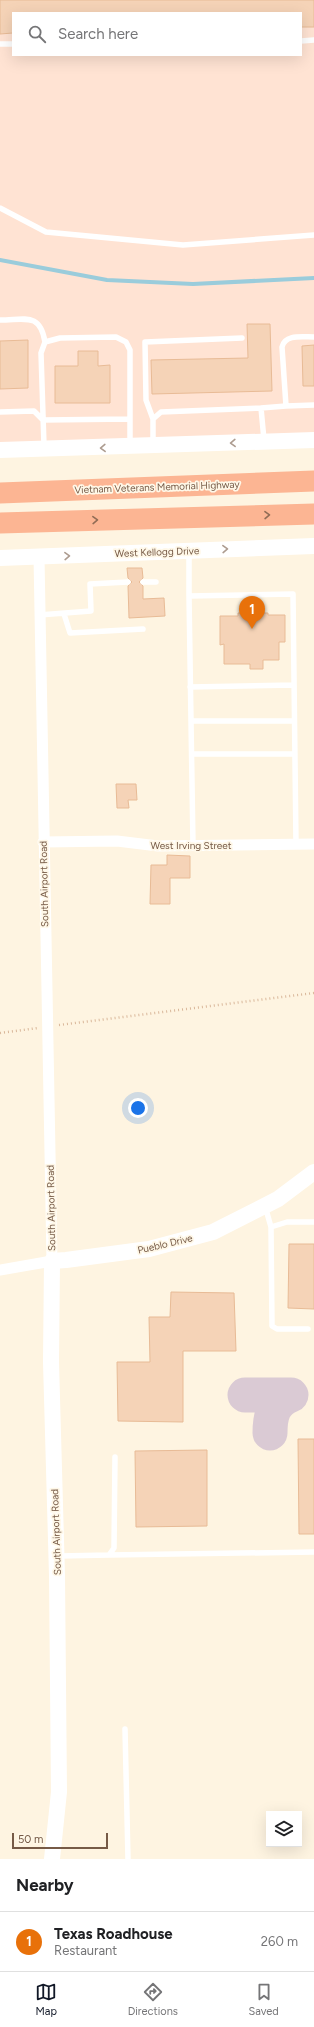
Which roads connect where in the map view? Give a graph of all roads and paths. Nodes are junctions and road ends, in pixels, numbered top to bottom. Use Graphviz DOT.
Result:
graph roads {
  1 [pos="314,40"];
  2 [pos="302,41"];
  3 [pos="0,44"];
  4 [pos="12,44"];
  5 [pos="0,208"];
  6 [pos="314,235"];
  7 [pos="0,320"];
  8 [pos="314,337"];
  9 [pos="242,338"];
  10 [pos="45,342"];
  11 [pos="314,405"];
  12 [pos="286,406"];
  13 [pos="261,408"];
  14 [pos="0,412"];
  15 [pos="130,419"];
  16 [pos="153,419"];
  17 [pos="43,420"];
  18 [pos="314,440"];
  19 [pos="264,442"];
  20 [pos="153,446"];
  21 [pos="130,447"];
  22 [pos="0,450"];
  23 [pos="44,450"];
  24 [pos="314,481"];
  25 [pos="0,482"];
  26 [pos="123,488"];
  27 [pos="0,493"];
  28 [pos="314,514"];
  29 [pos="0,523"];
  30 [pos="314,546"];
  31 [pos="189,551"];
  32 [pos="39,557"];
  33 [pos="0,558"];
  34 [pos="128,582"];
  35 [pos="143,582"];
  36 [pos="156,582"];
  37 [pos="189,596"];
  38 [pos="64,614"];
  39 [pos="39,615"];
  40 [pos="143,629"];
  41 [pos="294,685"];
  42 [pos="190,687"];
  43 [pos="191,721"];
  44 [pos="294,721"];
  45 [pos="192,754"];
  46 [pos="295,754"];
  47 [pos="43,842"];
  48 [pos="296,844"];
  49 [pos="314,844"];
  50 [pos="193,845"];
  51 [pos="314,993"];
  52 [pos="47,1027"];
  53 [pos="0,1033"];
  54 [pos="314,1172"];
  55 [pos="265,1206"];
  56 [pos="314,1222"];
  57 [pos="270,1227"];
  58 [pos="52,1261"];
  59 [pos="0,1270"];
  60 [pos="308,1329"];
  61 [pos="115,1457"];
  62 [pos="314,1552"];
  63 [pos="109,1555"];
  64 [pos="57,1556"];
  65 [pos="125,1729"];
  66 [pos="52,1859"];
  67 [pos="128,1859"];
  1 -- 2 [label="lane"];
  3 -- 4 [label="lane"];
  5 -- 6 [label="lane"];
  7 -- 10 [label="lane"];
  8 -- 12 [label="lane"];
  9 -- 16 [label="lane"];
  10 -- 15 [label="lane"];
  10 -- 17 [label="lane"];
  11 -- 12 [label="lane"];
  12 -- 13 [label="lane"];
  13 -- 16 [label="lane"];
  13 -- 19 [label="lane"];
  14 -- 17 [label="lane"];
  15 -- 17 [label="lane"];
  15 -- 21 [label="lane"];
  16 -- 20 [label="lane"];
  17 -- 23 [label="lane"];
  18 -- 19 [label="street"];
  19 -- 20 [label="street, one-way"];
  20 -- 21 [label="street"];
  21 -- 23 [label="street, one-way"];
  22 -- 23 [label="street"];
  24 -- 26 [label="highway, Vietnam Veterans Memorial Highway"];
  25 -- 26 [label="highway"];
  26 -- 27 [label="highway, Vietnam Veterans Memorial Highway"];
  29 -- 28 [label="highway, one-way"];
  31 -- 30 [label="street, West Kellogg Drive, one-way"];
  32 -- 31 [label="street, West Kellogg Drive, one-way"];
  31 -- 37 [label="lane"];
  32 -- 33 [label="street, West Kellogg Drive"];
  32 -- 39 [label="street, South Airport Road"];
  34 -- 38 [label="lane"];
  35 -- 36 [label="lane"];
  37 -- 41 [label="lane"];
  37 -- 42 [label="lane"];
  38 -- 39 [label="lane"];
  38 -- 40 [label="lane"];
  39 -- 47 [label="street, South Airport Road"];
  41 -- 42 [label="lane"];
  41 -- 44 [label="lane"];
  42 -- 43 [label="lane"];
  43 -- 44 [label="lane"];
  43 -- 45 [label="lane"];
  44 -- 46 [label="lane"];
  45 -- 46 [label="lane"];
  45 -- 50 [label="lane"];
  46 -- 48 [label="lane"];
  47 -- 50 [label="street, West Irving Street"];
  47 -- 52 [label="street, South Airport Road"];
  48 -- 49 [label="street, West Irving Street"];
  48 -- 50 [label="street, West Irving Street"];
  51 -- 52 [label="path"];
  52 -- 53 [label="path"];
  52 -- 58 [label="street, South Airport Road"];
  54 -- 55 [label="street, Pueblo Drive"];
  55 -- 57 [label="lane"];
  55 -- 58 [label="street, Pueblo Drive"];
  56 -- 57 [label="lane"];
  57 -- 60 [label="lane"];
  58 -- 59 [label="street, Pueblo Drive"];
  58 -- 64 [label="street, South Airport Road"];
  61 -- 63 [label="lane"];
  62 -- 63 [label="lane"];
  63 -- 64 [label="lane"];
  64 -- 66 [label="street, South Airport Road"];
  65 -- 67 [label="lane"];
}
